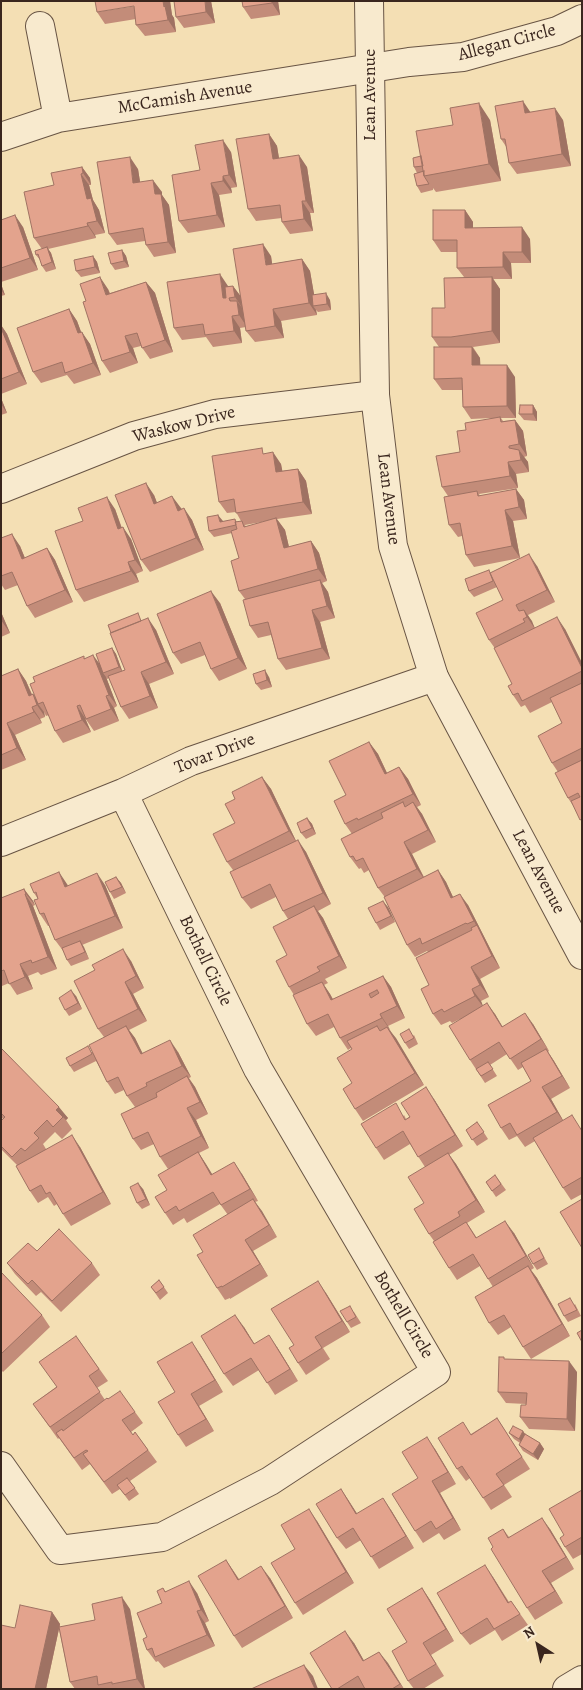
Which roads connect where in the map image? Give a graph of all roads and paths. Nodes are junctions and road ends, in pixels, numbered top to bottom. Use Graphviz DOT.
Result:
graph roads {
  1 [pos="369,1"];
  2 [pos="582,19"];
  3 [pos="40,26"];
  4 [pos="370,68"];
  5 [pos="58,118"];
  6 [pos="1,138"];
  7 [pos="375,395"];
  8 [pos="1,488"];
  9 [pos="434,677"];
  10 [pos="123,793"];
  11 [pos="1,842"];
  12 [pos="582,955"];
  13 [pos="1,1466"];
  14 [pos="582,1680"];
  15 [pos="567,1689"];
  1 -- 4 [label="street, Lean Avenue"];
  2 -- 4 [label="street, Allegan Circle"];
  3 -- 5 [label="street"];
  4 -- 5 [label="street, McCamish Avenue"];
  4 -- 7 [label="street, Lean Avenue"];
  5 -- 6 [label="street, McCamish Avenue"];
  7 -- 8 [label="street, Waskow Drive"];
  7 -- 9 [label="street, Lean Avenue"];
  9 -- 10 [label="street, Tovar Drive"];
  9 -- 12 [label="street, Lean Avenue"];
  10 -- 11 [label="street, Tovar Drive"];
  10 -- 13 [label="street, Bothell Circle"];
  14 -- 15 [label="street"];
}
